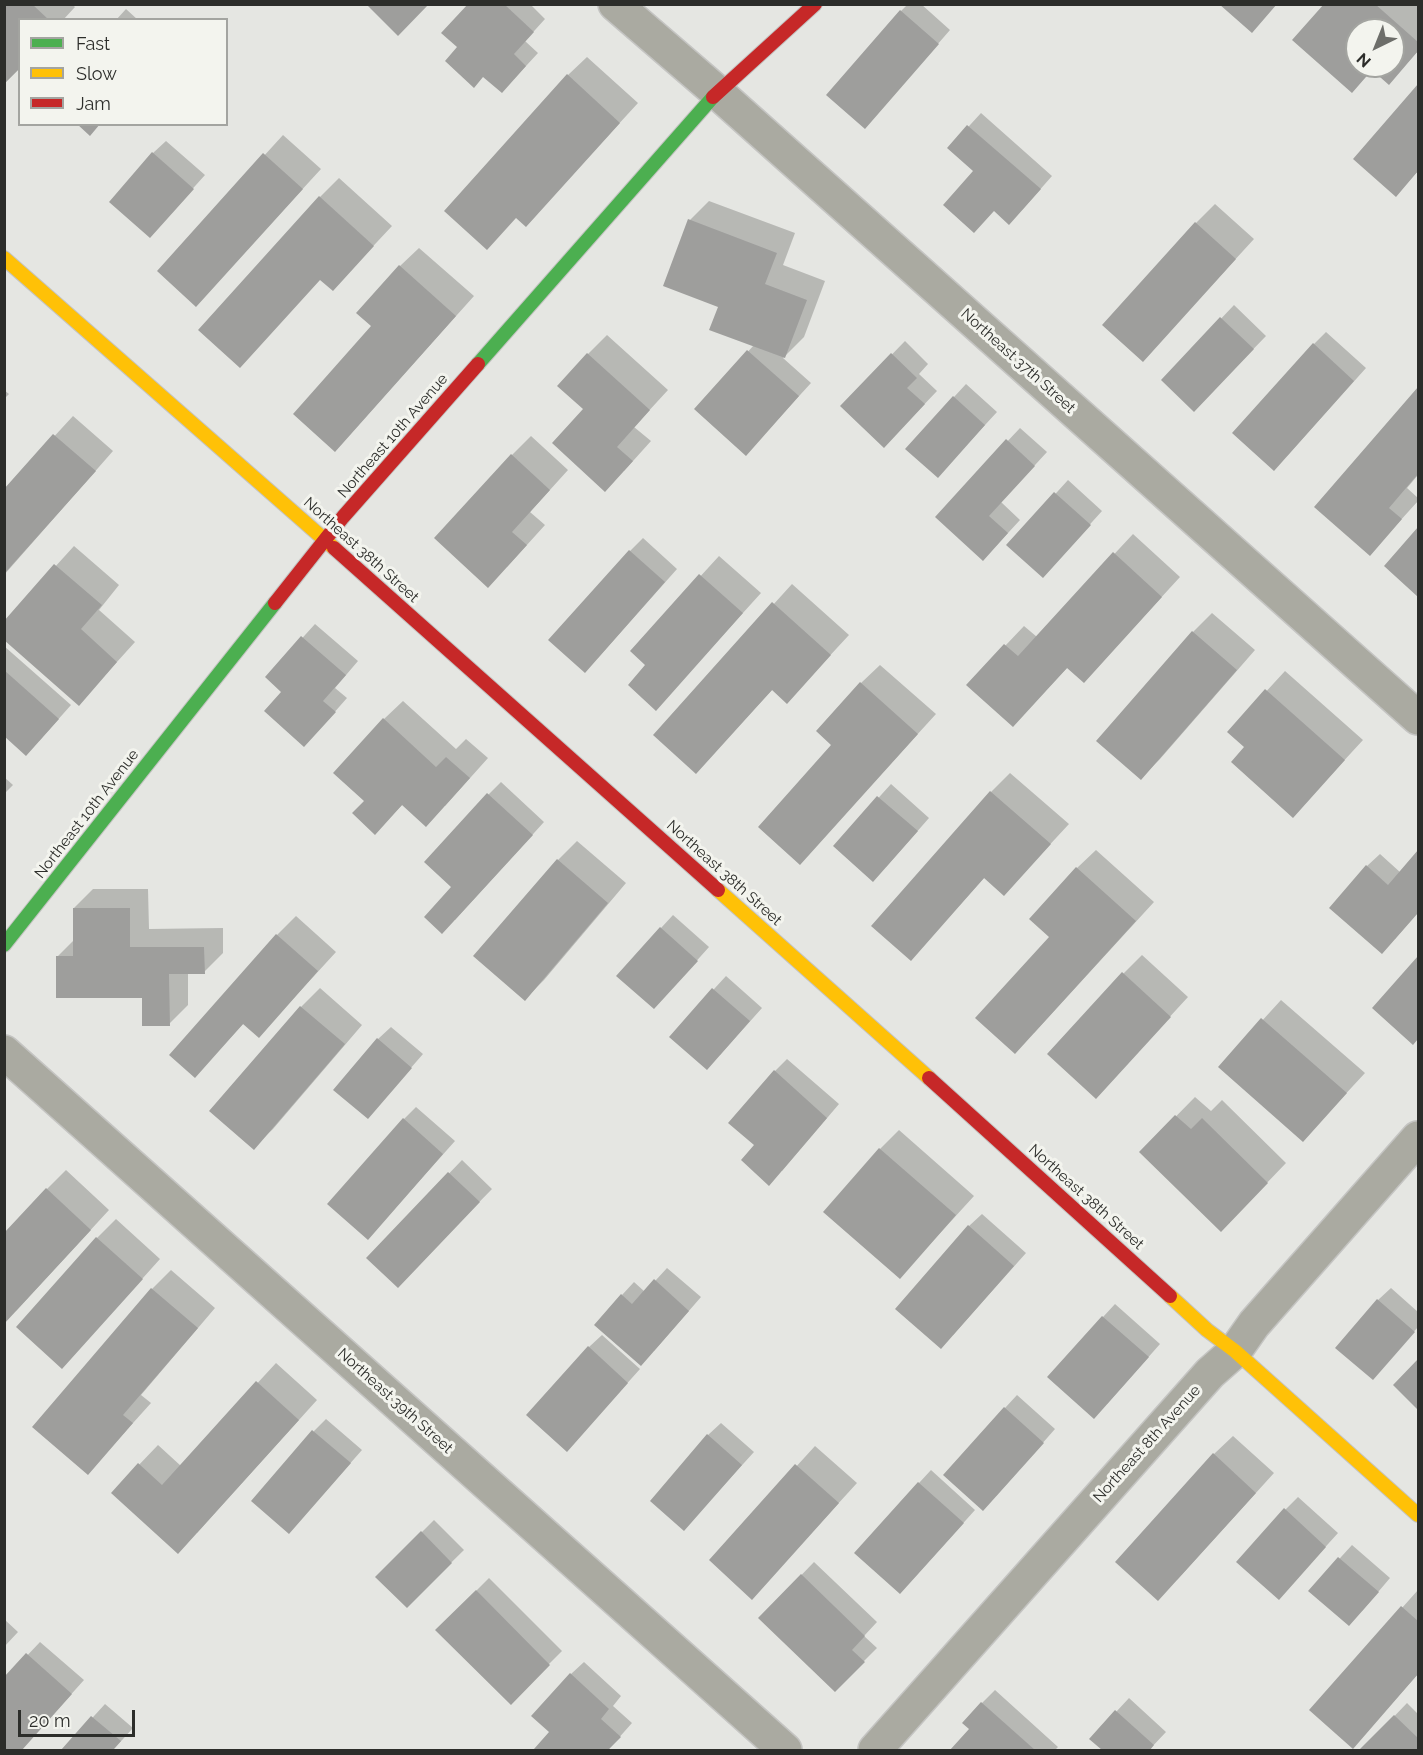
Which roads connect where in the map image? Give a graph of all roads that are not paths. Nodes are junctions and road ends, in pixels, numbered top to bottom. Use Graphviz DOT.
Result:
graph roads {
  1 [pos="615,4"];
  2 [pos="815,4"];
  3 [pos="717,92"];
  4 [pos="4,258"];
  5 [pos="324,539"];
  6 [pos="1419,718"];
  7 [pos="4,945"];
  8 [pos="4,1052"];
  9 [pos="1419,1138"];
  10 [pos="1235,1351"];
  11 [pos="1419,1515"];
  12 [pos="785,1750"];
  13 [pos="875,1750"];
  1 -- 3 [label="street, Northeast 37th Street"];
  2 -- 3 [label="street, Northeast 10th Avenue"];
  3 -- 5 [label="street, Northeast 10th Avenue"];
  3 -- 6 [label="street, Northeast 37th Street"];
  4 -- 5 [label="street, Northeast 38th Street"];
  5 -- 7 [label="street, Northeast 10th Avenue"];
  5 -- 10 [label="street, Northeast 38th Street"];
  8 -- 12 [label="street, Northeast 39th Street"];
  9 -- 10 [label="street, Northeast 8th Avenue"];
  10 -- 11 [label="street, Northeast 38th Street"];
  10 -- 13 [label="street, Northeast 8th Avenue"];
}
